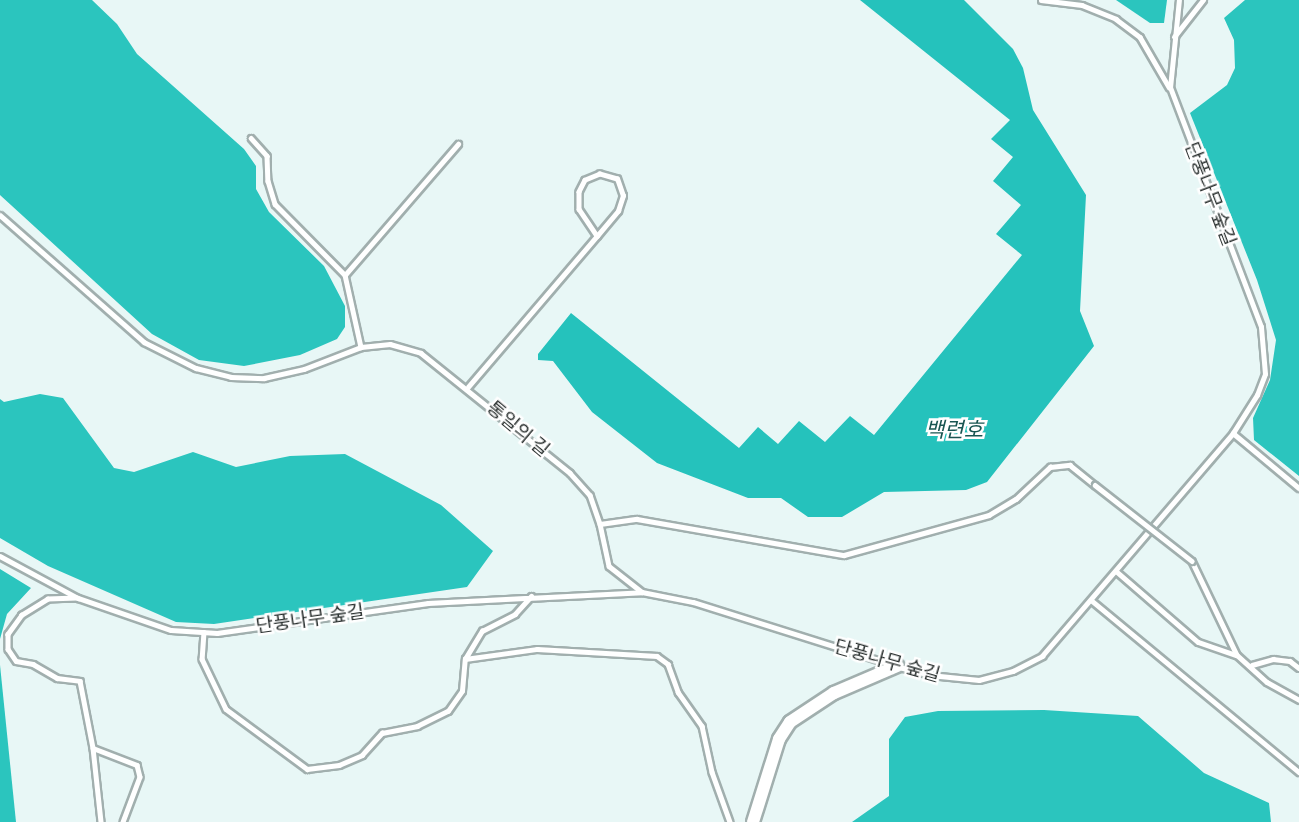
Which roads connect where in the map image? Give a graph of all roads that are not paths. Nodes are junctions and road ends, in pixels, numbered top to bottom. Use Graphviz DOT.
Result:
graph roads {
  1 [pos="1041,0"];
  2 [pos="1179,0"];
  3 [pos="1203,0"];
  4 [pos="1173,37"];
  5 [pos="1170,88"];
  6 [pos="251,138"];
  7 [pos="457,144"];
  8 [pos="0,215"];
  9 [pos="597,236"];
  10 [pos="345,275"];
  11 [pos="361,347"];
  12 [pos="468,387"];
  13 [pos="1233,433"];
  14 [pos="1299,488"];
  15 [pos="600,524"];
  16 [pos="0,556"];
  17 [pos="1116,571"];
  18 [pos="642,592"];
  19 [pos="531,596"];
  20 [pos="78,597"];
  21 [pos="1091,600"];
  22 [pos="204,632"];
  23 [pos="1237,655"];
  24 [pos="465,659"];
  25 [pos="1252,665"];
  26 [pos="897,666"];
  27 [pos="1299,668"];
  28 [pos="1299,700"];
  29 [pos="93,748"];
  30 [pos="1299,772"];
  31 [pos="101,822"];
  32 [pos="123,822"];
  33 [pos="730,822"];
  34 [pos="753,822"];
  1 -- 5 [label="lane"];
  2 -- 4 [label="lane, 단풍나무 숲길"];
  3 -- 4 [label="lane"];
  4 -- 5 [label="lane, 단풍나무 숲길"];
  5 -- 13 [label="lane, 단풍나무 숲길"];
  6 -- 10 [label="lane"];
  7 -- 10 [label="lane"];
  8 -- 11 [label="lane, 통일의 길"];
  9 -- 9 [label="lane"];
  9 -- 12 [label="lane"];
  10 -- 11 [label="lane"];
  11 -- 12 [label="lane, 통일의 길"];
  12 -- 15 [label="lane, 통일의 길"];
  13 -- 14 [label="lane"];
  13 -- 17 [label="lane, 단풍나무 숲길"];
  15 -- 18 [label="lane, 통일의 길"];
  15 -- 23 [label="lane, bridge"];
  16 -- 20 [label="lane, 단풍나무 숲길"];
  17 -- 21 [label="lane, 단풍나무 숲길"];
  17 -- 23 [label="lane"];
  18 -- 19 [label="lane, 단풍나무 숲길"];
  18 -- 26 [label="lane, 단풍나무 숲길"];
  19 -- 22 [label="lane, 단풍나무 숲길"];
  19 -- 24 [label="lane"];
  20 -- 22 [label="lane, 단풍나무 숲길"];
  20 -- 29 [label="lane"];
  21 -- 26 [label="lane, 단풍나무 숲길"];
  21 -- 30 [label="lane"];
  22 -- 24 [label="lane"];
  23 -- 25 [label="lane"];
  24 -- 33 [label="lane"];
  25 -- 27 [label="lane"];
  25 -- 28 [label="lane"];
  26 -- 34 [label="street"];
  29 -- 31 [label="lane"];
  29 -- 32 [label="lane"];
}
